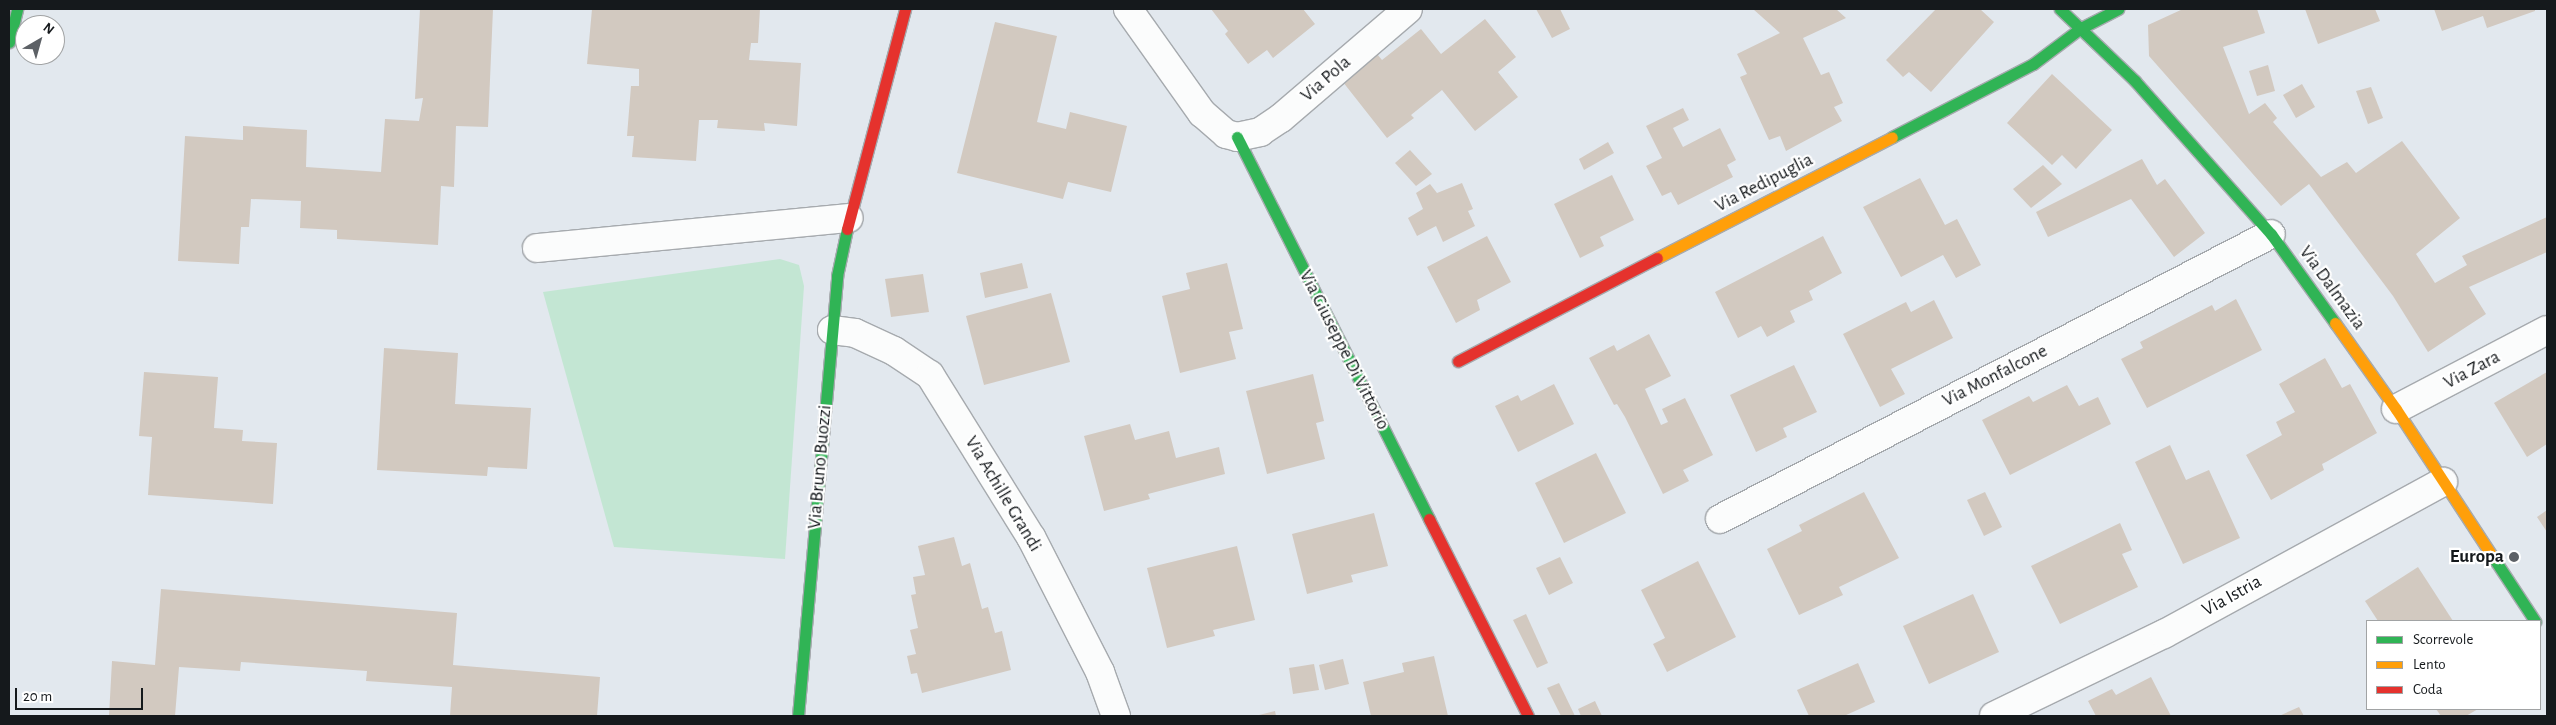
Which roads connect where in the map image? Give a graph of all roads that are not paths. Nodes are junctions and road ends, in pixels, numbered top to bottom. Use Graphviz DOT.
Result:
graph roads {
  1 [pos="17,9"];
  2 [pos="905,9"];
  3 [pos="1128,9"];
  4 [pos="1408,9"];
  5 [pos="2060,9"];
  6 [pos="2118,9"];
  7 [pos="2081,28"];
  8 [pos="9,42"];
  9 [pos="1237,137"];
  10 [pos="849,218"];
  11 [pos="2271,234"];
  12 [pos="537,248"];
  13 [pos="832,330"];
  14 [pos="2547,330"];
  15 [pos="1458,361"];
  16 [pos="2396,409"];
  17 [pos="2443,482"];
  18 [pos="1720,519"];
  19 [pos="2533,620"];
  20 [pos="2021,710"];
  21 [pos="798,716"];
  22 [pos="1116,716"];
  23 [pos="1528,716"];
  24 [pos="1994,716"];
  1 -- 8 [label="street"];
  2 -- 10 [label="street, Via Bruno Buozzi"];
  3 -- 9 [label="street"];
  4 -- 9 [label="street, Via Pola"];
  5 -- 7 [label="street, Via Dalmazia"];
  6 -- 7 [label="street, Via Redipuglia"];
  7 -- 11 [label="street, Via Dalmazia"];
  7 -- 15 [label="street, Via Redipuglia"];
  9 -- 23 [label="street, Via Giuseppe Di Vittorio"];
  10 -- 12 [label="street"];
  10 -- 13 [label="street, Via Bruno Buozzi"];
  11 -- 16 [label="street, Via Dalmazia"];
  11 -- 18 [label="street, Via Monfalcone"];
  13 -- 21 [label="street, Via Bruno Buozzi"];
  13 -- 22 [label="street, Via Achille Grandi"];
  14 -- 16 [label="street, Via Zara"];
  16 -- 17 [label="street, Via Dalmazia"];
  17 -- 19 [label="street, Via Dalmazia"];
  17 -- 20 [label="street, Via Istria"];
  20 -- 24 [label="street, Via Istria"];
}
